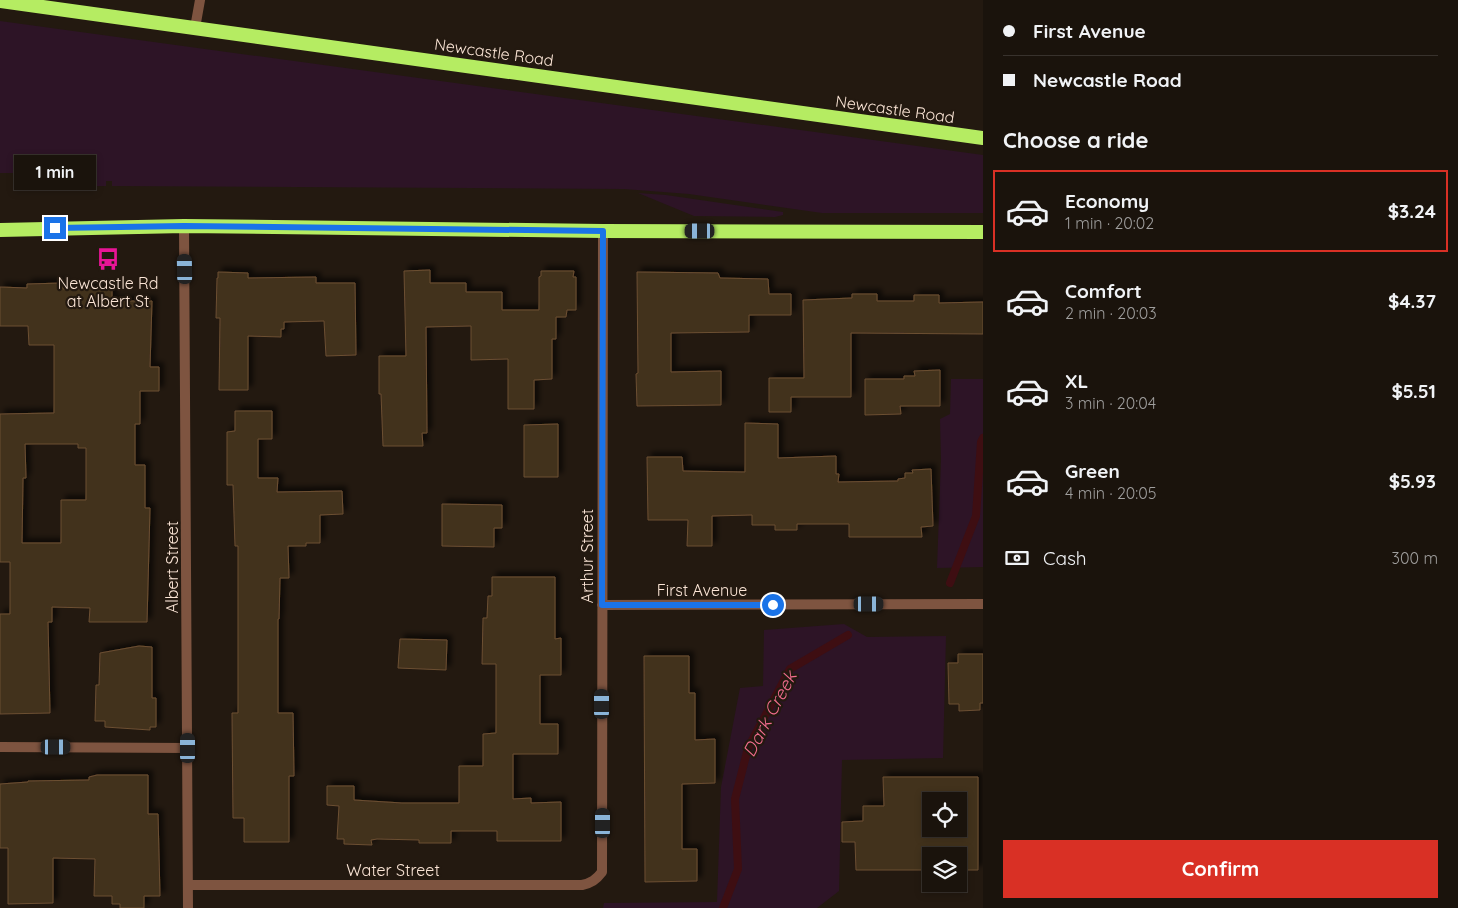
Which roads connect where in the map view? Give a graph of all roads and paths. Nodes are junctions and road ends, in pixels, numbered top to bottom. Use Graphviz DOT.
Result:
graph roads {
  1 [pos="200,0"];
  2 [pos="0,1"];
  3 [pos="195,28"];
  4 [pos="983,138"];
  5 [pos="184,226"];
  6 [pos="0,230"];
  7 [pos="603,231"];
  8 [pos="983,232"];
  9 [pos="983,604"];
  10 [pos="602,605"];
  11 [pos="0,747"];
  12 [pos="188,748"];
  13 [pos="597,879"];
  14 [pos="188,884"];
  15 [pos="188,908"];
  1 -- 3 [label="street"];
  2 -- 3 [label="highway, Newcastle Road"];
  3 -- 4 [label="highway, Newcastle Road"];
  5 -- 6 [label="highway"];
  5 -- 7 [label="highway"];
  5 -- 12 [label="street, Albert Street"];
  7 -- 8 [label="highway"];
  7 -- 10 [label="street, Arthur Street"];
  9 -- 10 [label="street, First Avenue"];
  10 -- 13 [label="street, Arthur Street"];
  11 -- 12 [label="street"];
  12 -- 14 [label="street, Albert Street"];
  13 -- 14 [label="street, Water Street"];
  14 -- 15 [label="street, Albert Street"];
}
